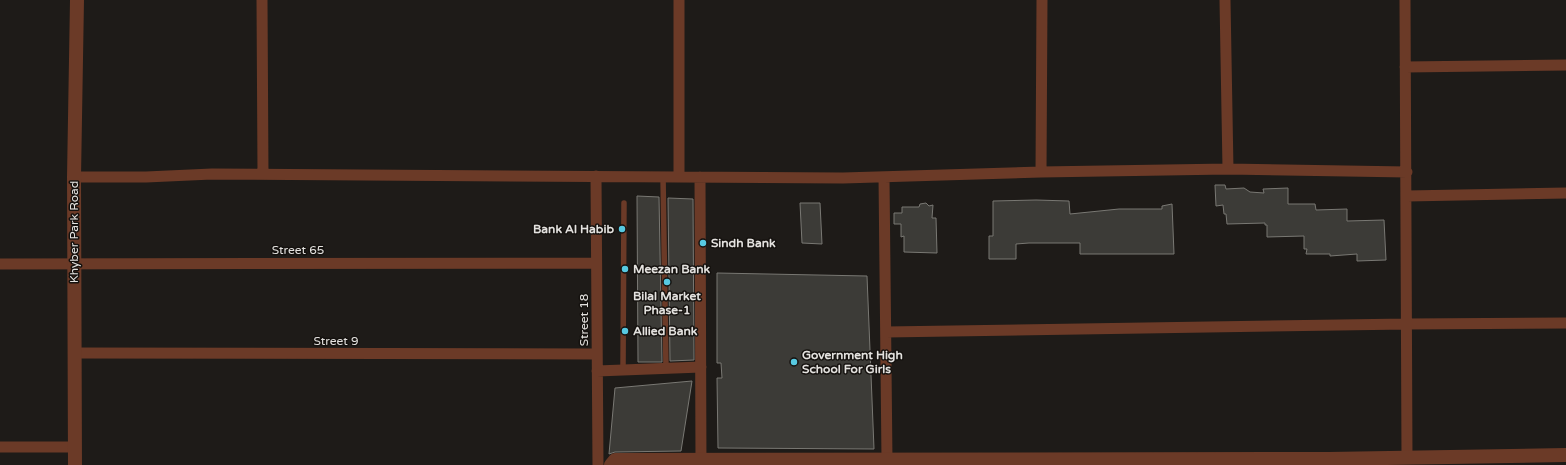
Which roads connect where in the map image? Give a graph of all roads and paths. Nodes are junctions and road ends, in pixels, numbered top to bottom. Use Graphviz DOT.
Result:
graph roads {
  1 [pos="77,0"];
  2 [pos="262,0"];
  3 [pos="679,0"];
  4 [pos="1042,0"];
  5 [pos="1225,0"];
  6 [pos="1405,0"];
  7 [pos="1566,65"];
  8 [pos="1405,67"];
  9 [pos="1228,169"];
  10 [pos="1041,172"];
  11 [pos="1407,172"];
  12 [pos="263,174"];
  13 [pos="596,176"];
  14 [pos="663,176"];
  15 [pos="679,176"];
  16 [pos="74,177"];
  17 [pos="700,177"];
  18 [pos="884,177"];
  19 [pos="1566,193"];
  20 [pos="1407,196"];
  21 [pos="624,203"];
  22 [pos="75,263"];
  23 [pos="596,263"];
  24 [pos="0,264"];
  25 [pos="1566,323"];
  26 [pos="1407,324"];
  27 [pos="886,332"];
  28 [pos="75,353"];
  29 [pos="597,354"];
  30 [pos="701,367"];
  31 [pos="666,368"];
  32 [pos="623,370"];
  33 [pos="597,371"];
  34 [pos="0,447"];
  35 [pos="74,447"];
  36 [pos="1566,455"];
  37 [pos="1407,458"];
  38 [pos="887,460"];
  39 [pos="909,462"];
  40 [pos="1001,462"];
  41 [pos="1107,462"];
  42 [pos="1208,462"];
  43 [pos="1308,462"];
  44 [pos="701,463"];
  45 [pos="800,463"];
  46 [pos="75,465"];
  47 [pos="598,465"];
  48 [pos="611,465"];
  1 -- 16 [label="street, Khyber Park Road"];
  2 -- 12 [label="street"];
  3 -- 15 [label="street"];
  4 -- 10 [label="street"];
  5 -- 9 [label="street"];
  6 -- 8 [label="street"];
  7 -- 8 [label="street"];
  8 -- 11 [label="street"];
  9 -- 10 [label="street"];
  9 -- 11 [label="street"];
  10 -- 18 [label="street"];
  11 -- 20 [label="street"];
  12 -- 13 [label="street"];
  12 -- 16 [label="street"];
  13 -- 14 [label="street"];
  13 -- 23 [label="street, Street 18"];
  14 -- 15 [label="street"];
  14 -- 31 [label="lane"];
  15 -- 17 [label="street"];
  16 -- 22 [label="street, Khyber Park Road"];
  17 -- 18 [label="street"];
  17 -- 30 [label="street"];
  18 -- 27 [label="street"];
  19 -- 20 [label="street"];
  20 -- 26 [label="street"];
  21 -- 32 [label="lane"];
  22 -- 23 [label="street, Street 65"];
  22 -- 24 [label="street, Street 65"];
  22 -- 28 [label="street, Khyber Park Road"];
  23 -- 29 [label="street, Street 18"];
  25 -- 26 [label="street"];
  26 -- 27 [label="street"];
  26 -- 37 [label="street"];
  27 -- 38 [label="street"];
  28 -- 29 [label="street, Street 9"];
  28 -- 35 [label="street, Khyber Park Road"];
  29 -- 33 [label="street, Street 18"];
  30 -- 31 [label="street"];
  30 -- 44 [label="street"];
  31 -- 32 [label="street"];
  32 -- 33 [label="street"];
  33 -- 47 [label="street, Street 18"];
  34 -- 35 [label="street"];
  35 -- 46 [label="street, Khyber Park Road"];
  36 -- 37 [label="street"];
  37 -- 43 [label="street"];
  38 -- 39 [label="street"];
  38 -- 45 [label="street"];
  39 -- 40 [label="street"];
  40 -- 41 [label="street"];
  41 -- 42 [label="street"];
  42 -- 43 [label="street"];
  44 -- 45 [label="street"];
  44 -- 48 [label="street"];
}
